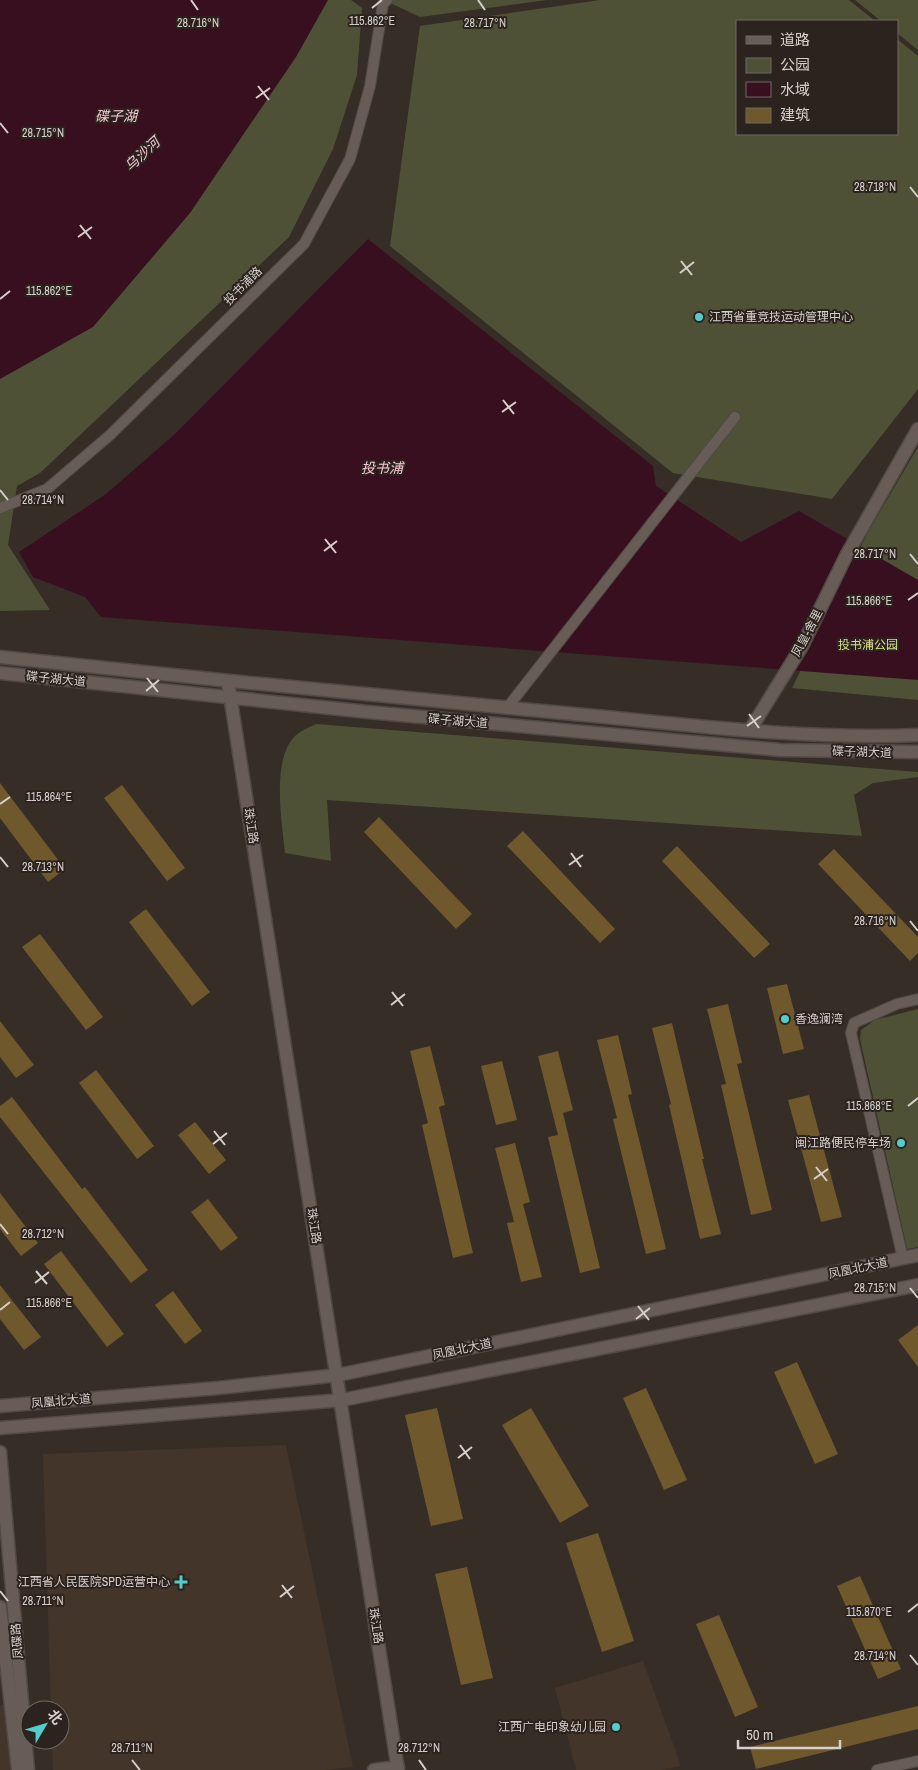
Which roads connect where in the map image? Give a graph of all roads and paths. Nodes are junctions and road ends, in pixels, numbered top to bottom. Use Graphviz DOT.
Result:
graph roads {
  1 [pos="387,0"];
  2 [pos="735,417"];
  3 [pos="918,429"];
  4 [pos="0,508"];
  5 [pos="0,657"];
  6 [pos="0,673"];
  7 [pos="228,682"];
  8 [pos="230,697"];
  9 [pos="507,708"];
  10 [pos="750,730"];
  11 [pos="918,735"];
  12 [pos="918,752"];
  13 [pos="918,999"];
  14 [pos="918,1255"];
  15 [pos="903,1258"];
  16 [pos="918,1285"];
  17 [pos="338,1375"];
  18 [pos="342,1400"];
  19 [pos="0,1406"];
  20 [pos="0,1428"];
  21 [pos="0,1452"];
  22 [pos="0,1607"];
  23 [pos="918,1761"];
  24 [pos="398,1769"];
  25 [pos="18,1770"];
  26 [pos="28,1770"];
  27 [pos="374,1770"];
  28 [pos="878,1770"];
  1 -- 4 [label="street, 投书浦路"];
  2 -- 9 [label="street"];
  3 -- 10 [label="main road, 凤皇-舍里"];
  5 -- 7 [label="main road, 碟子湖大道"];
  6 -- 8 [label="main road, 碟子湖大道"];
  7 -- 8 [label="main road, 珠江路"];
  7 -- 9 [label="main road, 碟子湖大道"];
  8 -- 12 [label="main road, 碟子湖大道"];
  8 -- 17 [label="main road, 珠江路"];
  9 -- 10 [label="main road, 碟子湖大道"];
  10 -- 11 [label="main road, 碟子湖大道"];
  13 -- 15 [label="street"];
  14 -- 15 [label="main road, 凤凰北大道"];
  15 -- 17 [label="main road, 凤凰北大道"];
  16 -- 18 [label="main road, 凤凰北大道"];
  17 -- 18 [label="main road, 珠江路"];
  17 -- 19 [label="main road, 凤凰北大道"];
  18 -- 20 [label="main road, 凤凰北大道"];
  18 -- 24 [label="main road, 珠江路"];
  21 -- 26 [label="main road, 凤碟路"];
  22 -- 25 [label="main road, 凤碟路"];
  23 -- 28 [label="street"];
  24 -- 27 [label="main road"];
}
